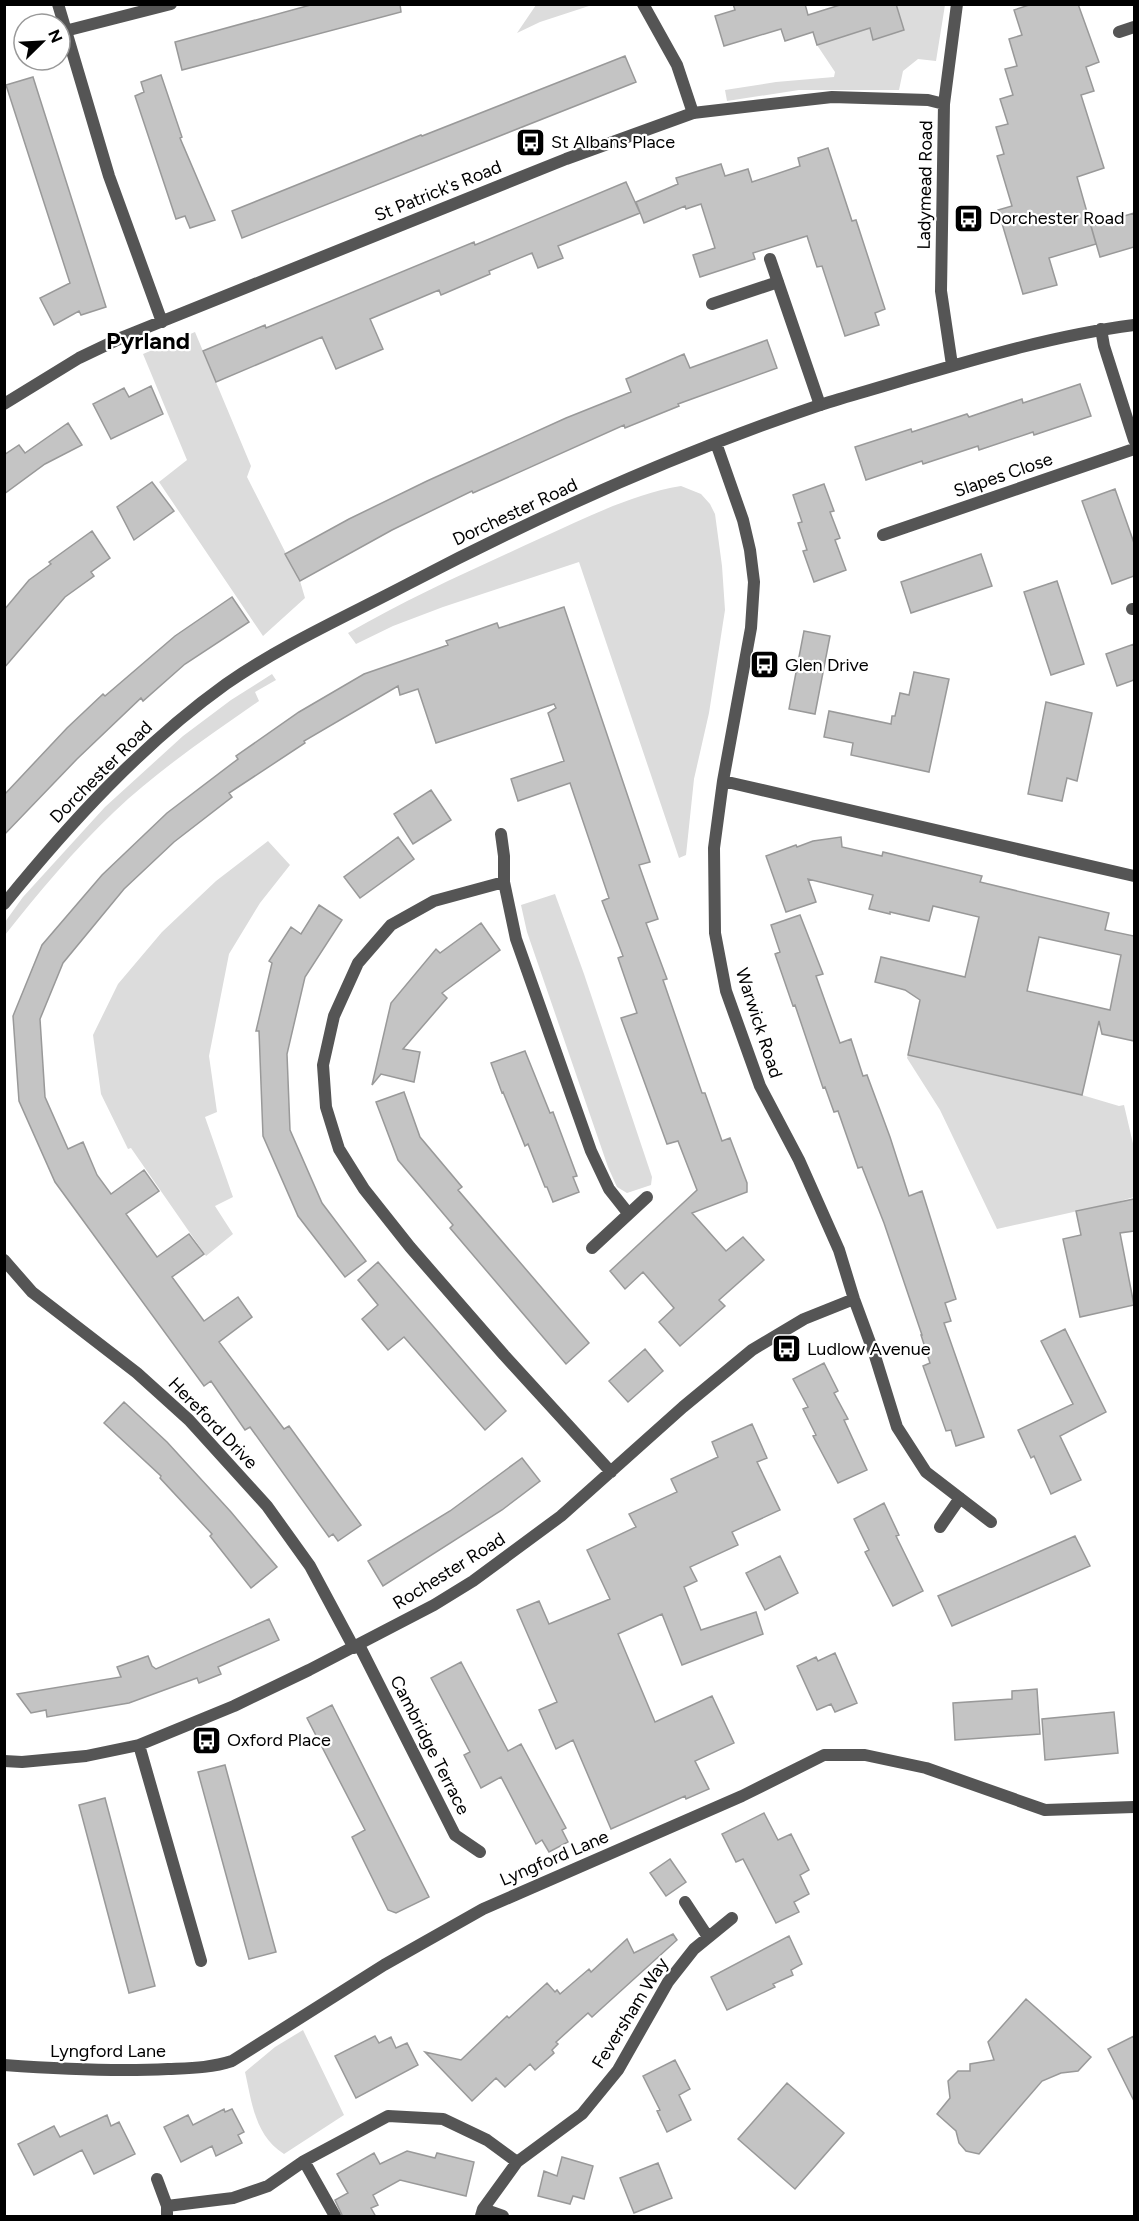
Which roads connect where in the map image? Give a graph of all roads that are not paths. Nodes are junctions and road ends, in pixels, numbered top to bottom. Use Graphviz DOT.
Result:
graph roads {
  1 [pos="171,4"];
  2 [pos="643,4"];
  3 [pos="957,4"];
  4 [pos="1134,27"];
  5 [pos="72,29"];
  6 [pos="1119,32"];
  7 [pos="72,54"];
  8 [pos="944,104"];
  9 [pos="693,113"];
  10 [pos="770,259"];
  11 [pos="778,282"];
  12 [pos="712,304"];
  13 [pos="162,322"];
  14 [pos="1134,325"];
  15 [pos="1101,329"];
  16 [pos="952,365"];
  17 [pos="4,404"];
  18 [pos="820,405"];
  19 [pos="1134,440"];
  20 [pos="716,443"];
  21 [pos="1134,448"];
  22 [pos="883,535"];
  23 [pos="723,782"];
  24 [pos="501,834"];
  25 [pos="1134,876"];
  26 [pos="504,882"];
  27 [pos="4,904"];
  28 [pos="647,1197"];
  29 [pos="628,1214"];
  30 [pos="592,1248"];
  31 [pos="4,1260"];
  32 [pos="854,1299"];
  33 [pos="611,1472"];
  34 [pos="960,1498"];
  35 [pos="991,1522"];
  36 [pos="940,1527"];
  37 [pos="357,1646"];
  38 [pos="138,1745"];
  39 [pos="4,1761"];
  40 [pos="1134,1807"];
  41 [pos="480,1852"];
  42 [pos="685,1902"];
  43 [pos="732,1918"];
  44 [pos="708,1937"];
  45 [pos="201,1961"];
  46 [pos="4,2065"];
  47 [pos="304,2161"];
  48 [pos="517,2162"];
  49 [pos="158,2180"];
  50 [pos="167,2212"];
  51 [pos="482,2213"];
  52 [pos="335,2217"];
  53 [pos="503,2217"];
  1 -- 5 [label="street"];
  2 -- 9 [label="street"];
  3 -- 8 [label="street, Ladymead Road"];
  4 -- 6 [label="street"];
  7 -- 13 [label="street"];
  8 -- 9 [label="street, St Patrick's Road"];
  8 -- 16 [label="street, Ladymead Road"];
  9 -- 13 [label="street, St Patrick's Road"];
  10 -- 11 [label="street"];
  11 -- 12 [label="street"];
  11 -- 18 [label="street"];
  13 -- 17 [label="street, St Patrick's Road"];
  14 -- 15 [label="street, Dorchester Road"];
  15 -- 16 [label="street, Dorchester Road"];
  15 -- 19 [label="street"];
  16 -- 18 [label="street, Dorchester Road"];
  18 -- 20 [label="street, Dorchester Road"];
  20 -- 23 [label="street, Warwick Road"];
  20 -- 27 [label="street, Dorchester Road"];
  21 -- 22 [label="street, Slapes Close"];
  23 -- 25 [label="street"];
  23 -- 32 [label="street, Warwick Road"];
  24 -- 26 [label="street"];
  26 -- 29 [label="street"];
  26 -- 33 [label="street"];
  28 -- 29 [label="street"];
  29 -- 30 [label="street"];
  31 -- 37 [label="street, Hereford Drive"];
  32 -- 33 [label="street, Rochester Road"];
  32 -- 34 [label="street, Warwick Road"];
  33 -- 37 [label="street, Rochester Road"];
  34 -- 35 [label="street, Warwick Road"];
  34 -- 36 [label="street"];
  37 -- 38 [label="street, Rochester Road"];
  37 -- 41 [label="street, Cambridge Terrace"];
  38 -- 39 [label="street, Rochester Road"];
  38 -- 45 [label="street"];
  40 -- 46 [label="street, Lyngford Lane"];
  42 -- 44 [label="street"];
  43 -- 44 [label="street, Feversham Way"];
  44 -- 48 [label="street, Feversham Way"];
  47 -- 48 [label="street"];
  47 -- 50 [label="street"];
  47 -- 52 [label="street"];
  48 -- 51 [label="street, Feversham Way"];
  49 -- 50 [label="street"];
  51 -- 53 [label="street, Feversham Way"];
}
